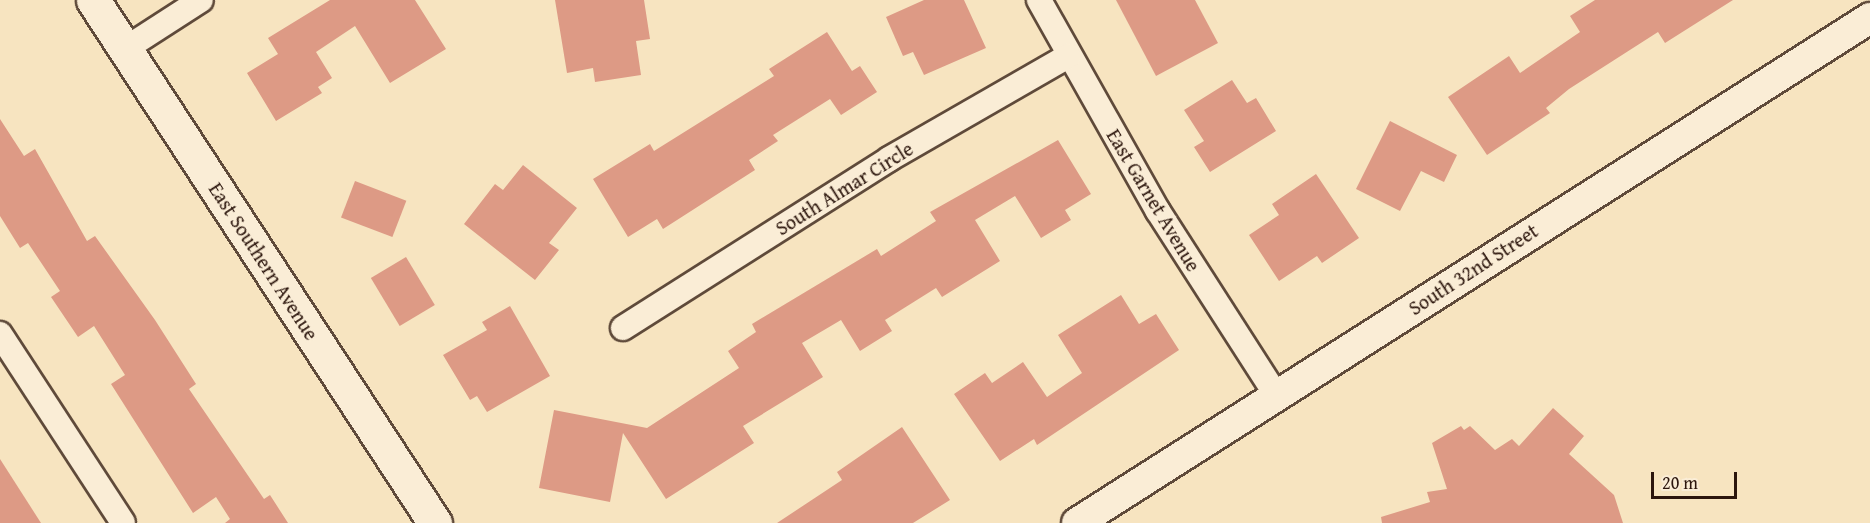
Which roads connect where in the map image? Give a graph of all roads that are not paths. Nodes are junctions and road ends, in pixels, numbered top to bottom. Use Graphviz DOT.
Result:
graph roads {
  1 [pos="93,0"];
  2 [pos="201,0"];
  3 [pos="1039,0"];
  4 [pos="1870,18"];
  5 [pos="125,49"];
  6 [pos="1068,56"];
  7 [pos="623,328"];
  8 [pos="0,334"];
  9 [pos="1276,395"];
  10 [pos="123,523"];
  11 [pos="435,523"];
  12 [pos="1077,523"];
  1 -- 5 [label="main road, East Southern Avenue"];
  2 -- 5 [label="street"];
  3 -- 6 [label="street, East Garnet Avenue"];
  4 -- 9 [label="street, South 32nd Street"];
  5 -- 11 [label="main road, East Southern Avenue"];
  6 -- 7 [label="street, South Almar Circle"];
  6 -- 9 [label="street, East Garnet Avenue"];
  8 -- 10 [label="street"];
  9 -- 12 [label="street, South 32nd Street"];
}
